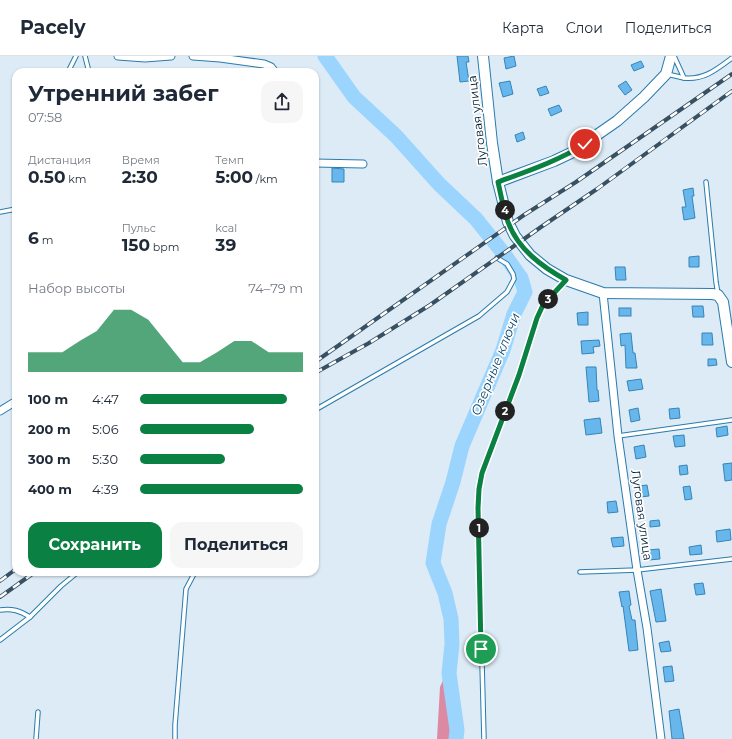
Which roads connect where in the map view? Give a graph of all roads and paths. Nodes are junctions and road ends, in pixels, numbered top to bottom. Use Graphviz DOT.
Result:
graph roads {
  1 [pos="76,56"];
  2 [pos="85,56"];
  3 [pos="118,56"];
  4 [pos="170,56"];
  5 [pos="193,56"];
  6 [pos="483,56"];
  7 [pos="671,56"];
  8 [pos="674,56"];
  9 [pos="732,58"];
  10 [pos="70,68"];
  11 [pos="88,68"];
  12 [pos="272,68"];
  13 [pos="666,74"];
  14 [pos="684,78"];
  15 [pos="319,163"];
  16 [pos="363,164"];
  17 [pos="498,182"];
  18 [pos="706,182"];
  19 [pos="12,210"];
  20 [pos="0,212"];
  21 [pos="497,258"];
  22 [pos="566,280"];
  23 [pos="603,293"];
  24 [pos="718,295"];
  25 [pos="732,362"];
  26 [pos="12,404"];
  27 [pos="319,408"];
  28 [pos="0,410"];
  29 [pos="732,420"];
  30 [pos="618,436"];
  31 [pos="732,559"];
  32 [pos="637,570"];
  33 [pos="580,572"];
  34 [pos="73,576"];
  35 [pos="193,576"];
  36 [pos="0,610"];
  37 [pos="30,617"];
  38 [pos="0,640"];
  39 [pos="38,712"];
  40 [pos="36,739"];
  41 [pos="175,739"];
  42 [pos="484,739"];
  43 [pos="661,739"];
  1 -- 10 [label="lane"];
  2 -- 11 [label="lane"];
  3 -- 4 [label="street"];
  5 -- 12 [label="street"];
  6 -- 17 [label="main road, Луговая улица"];
  7 -- 13 [label="main road"];
  8 -- 14 [label="lane"];
  9 -- 14 [label="lane"];
  13 -- 14 [label="lane"];
  13 -- 17 [label="main road"];
  15 -- 16 [label="street"];
  17 -- 22 [label="main road, Луговая улица"];
  18 -- 24 [label="lane"];
  19 -- 20 [label="lane"];
  21 -- 27 [label="lane"];
  22 -- 23 [label="main road, Луговая улица"];
  22 -- 42 [label="lane"];
  23 -- 24 [label="main road, Луговая улица"];
  23 -- 30 [label="street, Луговая улица"];
  24 -- 25 [label="main road"];
  26 -- 28 [label="street"];
  29 -- 30 [label="lane"];
  30 -- 32 [label="street, Луговая улица"];
  31 -- 32 [label="lane"];
  32 -- 33 [label="lane"];
  32 -- 43 [label="street, Луговая улица"];
  34 -- 37 [label="lane"];
  35 -- 41 [label="lane"];
  36 -- 37 [label="lane"];
  37 -- 38 [label="lane"];
  39 -- 40 [label="lane"];
}
